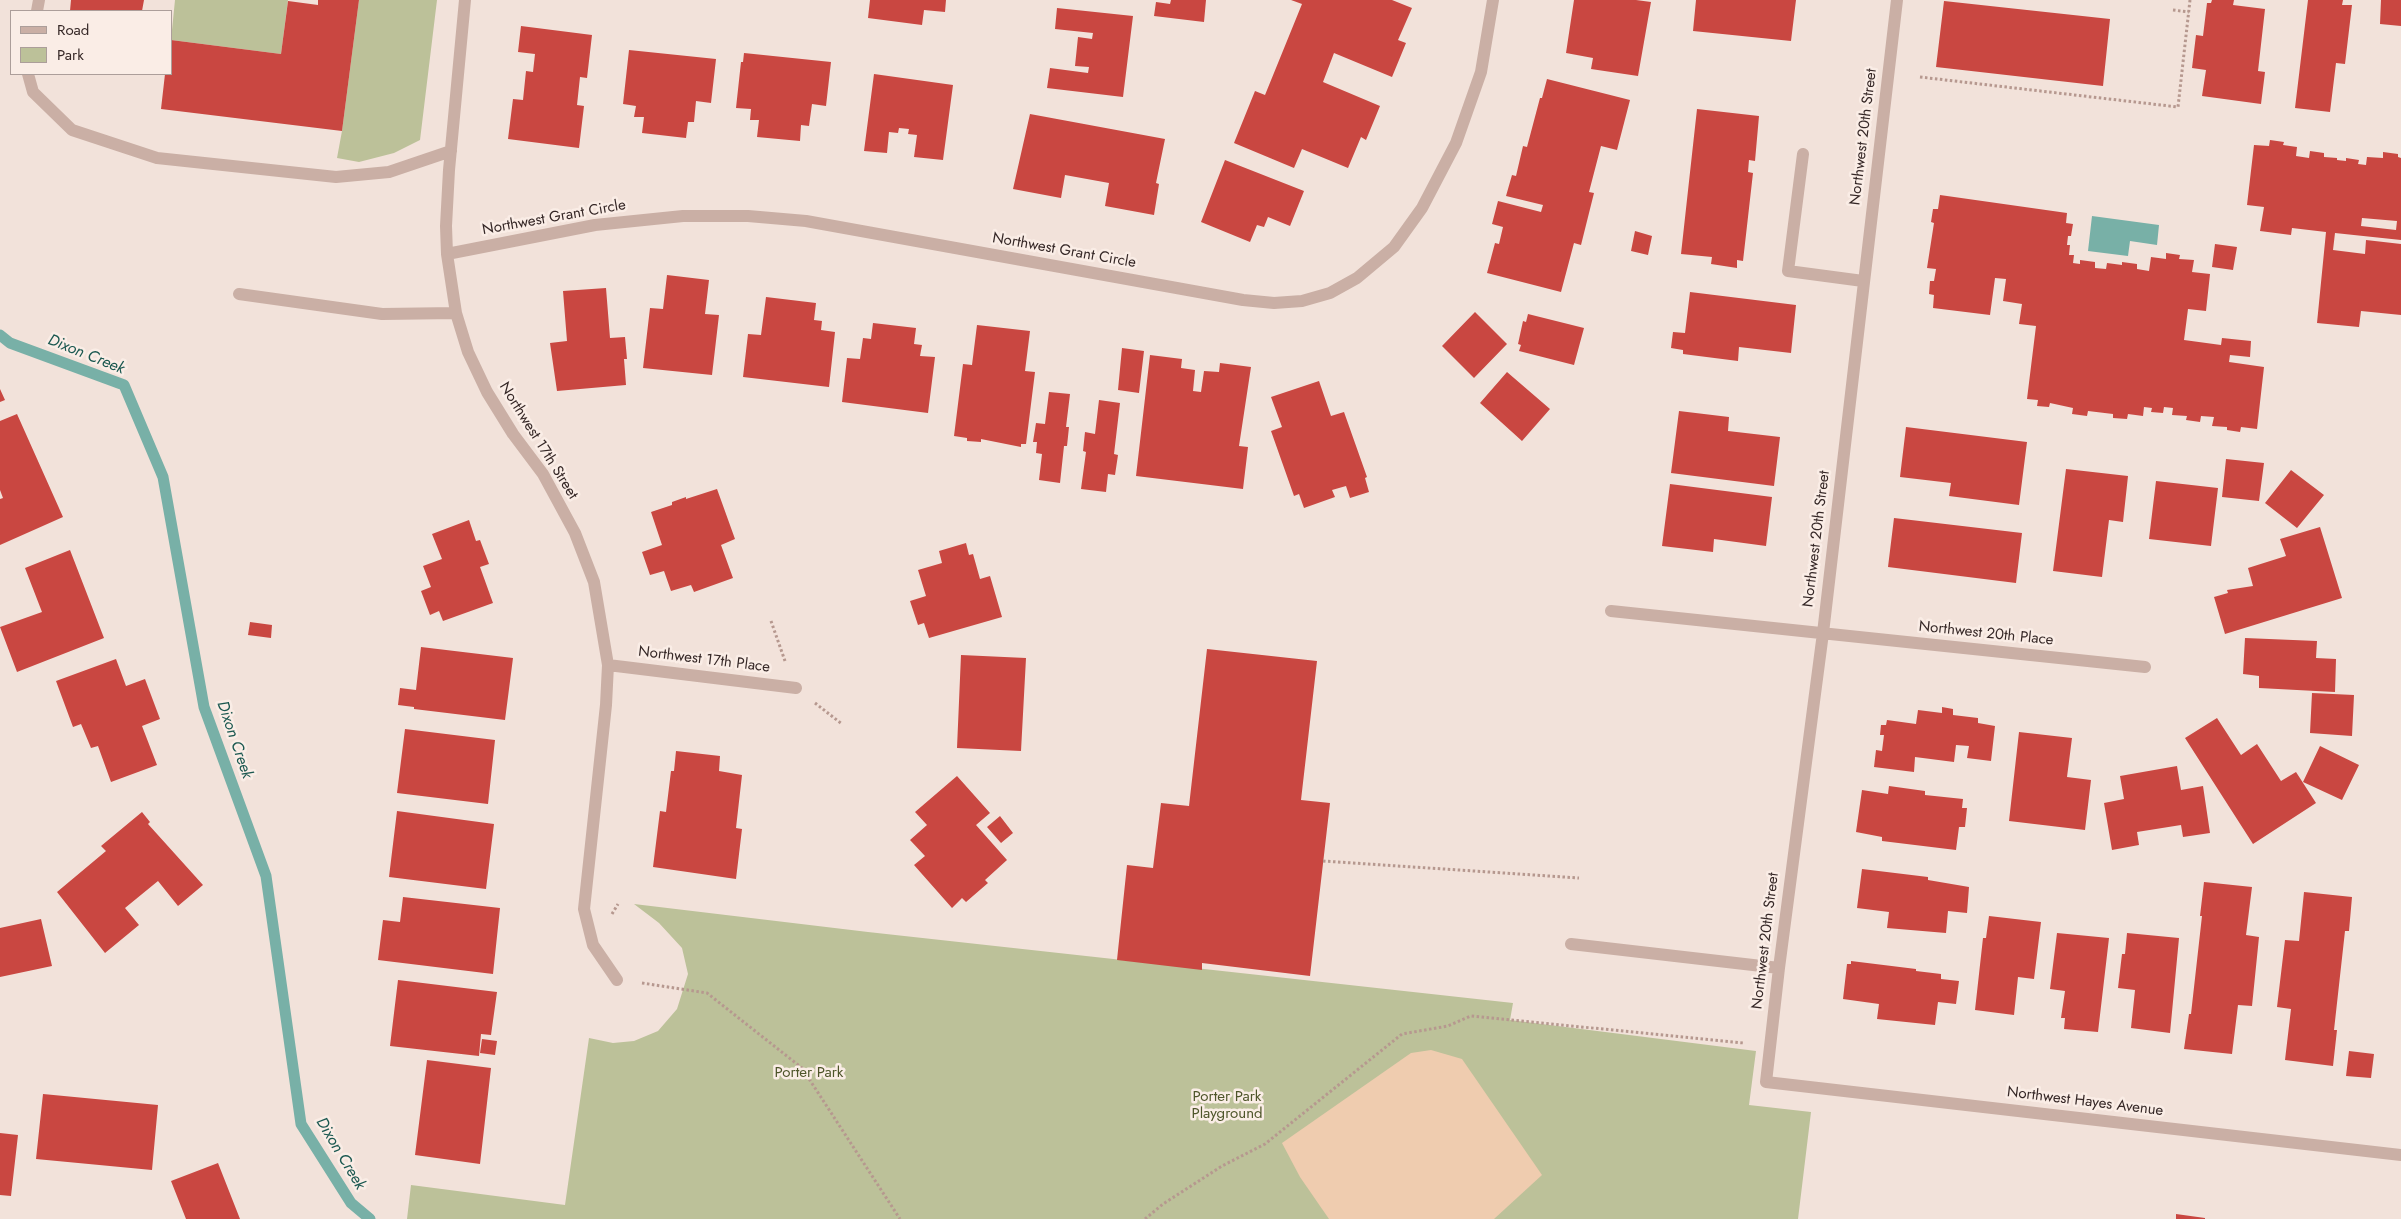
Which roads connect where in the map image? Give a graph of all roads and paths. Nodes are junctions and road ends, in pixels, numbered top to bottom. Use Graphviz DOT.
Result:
graph roads {
  1 [pos="466,0"];
  2 [pos="1493,0"];
  3 [pos="1897,0"];
  4 [pos="2190,0"];
  5 [pos="2172,10"];
  6 [pos="2189,12"];
  7 [pos="28,75"];
  8 [pos="1920,77"];
  9 [pos="451,151"];
  10 [pos="1802,154"];
  11 [pos="447,254"];
  12 [pos="1863,281"];
  13 [pos="239,294"];
  14 [pos="456,313"];
  15 [pos="1610,611"];
  16 [pos="1823,632"];
  17 [pos="608,665"];
  18 [pos="2145,666"];
  19 [pos="796,688"];
  20 [pos="1323,861"];
  21 [pos="1579,878"];
  22 [pos="1571,944"];
  23 [pos="1779,968"];
  24 [pos="617,980"];
  25 [pos="1770,1046"];
  26 [pos="1766,1082"];
  27 [pos="2401,1155"];
  28 [pos="900,1219"];
  29 [pos="1145,1219"];
  1 -- 9 [label="street, Northwest 17th Street"];
  2 -- 11 [label="street, Northwest Grant Circle"];
  3 -- 12 [label="street, Northwest 20th Street"];
  4 -- 6 [label="path"];
  5 -- 6 [label="path"];
  6 -- 8 [label="path"];
  7 -- 9 [label="street"];
  9 -- 11 [label="street, Northwest 17th Street"];
  10 -- 12 [label="street"];
  11 -- 14 [label="street, Northwest 17th Street"];
  12 -- 16 [label="street, Northwest 20th Street"];
  13 -- 14 [label="street"];
  14 -- 17 [label="street, Northwest 17th Street"];
  15 -- 16 [label="street, Northwest 20th Place"];
  16 -- 18 [label="street, Northwest 20th Place"];
  16 -- 23 [label="street, Northwest 20th Street"];
  17 -- 19 [label="street, Northwest 17th Place"];
  17 -- 24 [label="street, Northwest 17th Street"];
  20 -- 21 [label="path"];
  22 -- 23 [label="street"];
  23 -- 25 [label="street, Northwest 20th Street"];
  24 -- 28 [label="path"];
  25 -- 26 [label="street, Northwest 20th Street"];
  25 -- 29 [label="path"];
  26 -- 27 [label="street, Northwest Hayes Avenue"];
}
